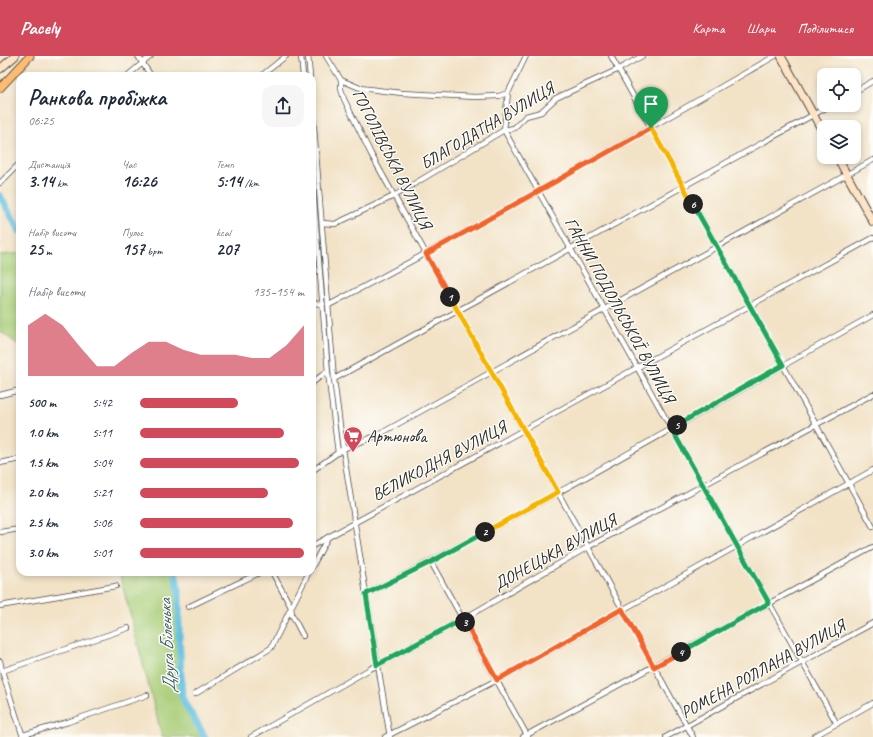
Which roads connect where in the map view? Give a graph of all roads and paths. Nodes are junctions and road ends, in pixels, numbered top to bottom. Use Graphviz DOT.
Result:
graph roads {
  1 [pos="15,56"];
  2 [pos="30,56"];
  3 [pos="138,56"];
  4 [pos="151,56"];
  5 [pos="286,56"];
  6 [pos="301,56"];
  7 [pos="308,56"];
  8 [pos="326,56"];
  9 [pos="526,56"];
  10 [pos="612,56"];
  11 [pos="642,56"];
  12 [pos="775,56"];
  13 [pos="781,56"];
  14 [pos="143,63"];
  15 [pos="0,69"];
  16 [pos="619,70"];
  17 [pos="132,72"];
  18 [pos="149,72"];
  19 [pos="266,72"];
  20 [pos="303,72"];
  21 [pos="310,72"];
  22 [pos="341,80"];
  23 [pos="873,81"];
  24 [pos="0,88"];
  25 [pos="861,88"];
  26 [pos="508,93"];
  27 [pos="818,112"];
  28 [pos="813,115"];
  29 [pos="817,122"];
  30 [pos="651,128"];
  31 [pos="504,130"];
  32 [pos="316,151"];
  33 [pos="873,160"];
  34 [pos="841,164"];
  35 [pos="16,167"];
  36 [pos="847,175"];
  37 [pos="0,182"];
  38 [pos="684,187"];
  39 [pos="538,190"];
  40 [pos="394,196"];
  41 [pos="873,222"];
  42 [pos="322,224"];
  43 [pos="873,238"];
  44 [pos="316,243"];
  45 [pos="717,247"];
  46 [pos="571,249"];
  47 [pos="426,254"];
  48 [pos="316,303"];
  49 [pos="322,304"];
  50 [pos="329,305"];
  51 [pos="750,306"];
  52 [pos="605,309"];
  53 [pos="457,310"];
  54 [pos="873,315"];
  55 [pos="783,365"];
  56 [pos="637,368"];
  57 [pos="492,372"];
  58 [pos="328,373"];
  59 [pos="334,379"];
  60 [pos="316,380"];
  61 [pos="16,391"];
  62 [pos="873,394"];
  63 [pos="0,395"];
  64 [pos="816,425"];
  65 [pos="671,428"];
  66 [pos="524,430"];
  67 [pos="343,449"];
  68 [pos="338,453"];
  69 [pos="16,460"];
  70 [pos="0,463"];
  71 [pos="316,468"];
  72 [pos="873,470"];
  73 [pos="849,484"];
  74 [pos="703,485"];
  75 [pos="558,492"];
  76 [pos="355,522"];
  77 [pos="873,527"];
  78 [pos="16,529"];
  79 [pos="0,532"];
  80 [pos="328,538"];
  81 [pos="316,544"];
  82 [pos="737,546"];
  83 [pos="588,547"];
  84 [pos="873,547"];
  85 [pos="316,560"];
  86 [pos="431,562"];
  87 [pos="253,576"];
  88 [pos="274,576"];
  89 [pos="308,576"];
  90 [pos="116,586"];
  91 [pos="366,594"];
  92 [pos="769,603"];
  93 [pos="0,606"];
  94 [pos="188,607"];
  95 [pos="291,607"];
  96 [pos="622,609"];
  97 [pos="463,619"];
  98 [pos="873,623"];
  99 [pos="128,628"];
  100 [pos="303,636"];
  101 [pos="0,661"];
  102 [pos="802,661"];
  103 [pos="377,665"];
  104 [pos="654,667"];
  105 [pos="2,671"];
  106 [pos="497,680"];
  107 [pos="195,694"];
  108 [pos="147,695"];
  109 [pos="873,703"];
  110 [pos="837,724"];
  111 [pos="686,725"];
  112 [pos="23,736"];
  113 [pos="390,736"];
  114 [pos="526,736"];
  115 [pos="251,737"];
  116 [pos="385,737"];
  117 [pos="666,737"];
  118 [pos="693,737"];
  119 [pos="813,737"];
  1 -- 15 [label="street"];
  2 -- 24 [label="main road"];
  3 -- 14 [label="street"];
  4 -- 14 [label="street"];
  5 -- 19 [label="street"];
  6 -- 20 [label="street"];
  7 -- 21 [label="street"];
  8 -- 22 [label="street, ГОГОЛІВСЬКА ВУЛИЦЯ"];
  9 -- 26 [label="street"];
  10 -- 16 [label="street"];
  11 -- 16 [label="street, БЛАГОДАТНА ВУЛИЦЯ"];
  12 -- 30 [label="street"];
  13 -- 28 [label="street"];
  14 -- 17 [label="street"];
  14 -- 18 [label="street"];
  16 -- 30 [label="street"];
  16 -- 31 [label="street, БЛАГОДАТНА ВУЛИЦЯ"];
  22 -- 26 [label="street"];
  22 -- 40 [label="street, ГОГОЛІВСЬКА ВУЛИЦЯ"];
  23 -- 25 [label="street"];
  26 -- 31 [label="street"];
  27 -- 28 [label="street"];
  28 -- 29 [label="street"];
  28 -- 38 [label="street"];
  30 -- 38 [label="street"];
  30 -- 39 [label="street"];
  31 -- 39 [label="street, ГАННИ ПОДОЛЬСЬКОЇ ВУЛИЦЯ"];
  31 -- 40 [label="street, БЛАГОДАТНА ВУЛИЦЯ"];
  32 -- 42 [label="street"];
  33 -- 36 [label="street"];
  34 -- 36 [label="street"];
  35 -- 37 [label="street"];
  36 -- 41 [label="street"];
  36 -- 45 [label="street"];
  38 -- 45 [label="street"];
  38 -- 46 [label="street"];
  39 -- 46 [label="street, ГАННИ ПОДОЛЬСЬКОЇ ВУЛИЦЯ"];
  39 -- 47 [label="street"];
  40 -- 42 [label="street, БЛАГОДАТНА ВУЛИЦЯ"];
  40 -- 47 [label="street, ГОГОЛІВСЬКА ВУЛИЦЯ"];
  42 -- 50 [label="street"];
  43 -- 51 [label="street, ВЕЛИКОДНЯ ВУЛИЦЯ"];
  44 -- 49 [label="street"];
  45 -- 51 [label="street"];
  45 -- 52 [label="street"];
  46 -- 52 [label="street, ГАННИ ПОДОЛЬСЬКОЇ ВУЛИЦЯ"];
  46 -- 53 [label="street"];
  47 -- 50 [label="street"];
  47 -- 53 [label="street, ГОГОЛІВСЬКА ВУЛИЦЯ"];
  48 -- 49 [label="street"];
  49 -- 50 [label="street"];
  49 -- 58 [label="street"];
  50 -- 59 [label="street"];
  51 -- 55 [label="street"];
  51 -- 56 [label="street, ВЕЛИКОДНЯ ВУЛИЦЯ"];
  52 -- 56 [label="street, ГАННИ ПОДОЛЬСЬКОЇ ВУЛИЦЯ"];
  52 -- 57 [label="street"];
  53 -- 57 [label="street, ГОГОЛІВСЬКА ВУЛИЦЯ"];
  53 -- 59 [label="street"];
  54 -- 55 [label="street"];
  55 -- 64 [label="street"];
  55 -- 65 [label="street"];
  56 -- 65 [label="street, ГАННИ ПОДОЛЬСЬКОЇ ВУЛИЦЯ"];
  56 -- 66 [label="street, ВЕЛИКОДНЯ ВУЛИЦЯ"];
  57 -- 66 [label="street, ГОГОЛІВСЬКА ВУЛИЦЯ"];
  57 -- 67 [label="street"];
  58 -- 60 [label="street"];
  58 -- 68 [label="street"];
  59 -- 67 [label="street"];
  61 -- 63 [label="street"];
  62 -- 64 [label="street, ДОНЕЦЬКА ВУЛИЦЯ"];
  64 -- 73 [label="street"];
  64 -- 74 [label="street, ДОНЕЦЬКА ВУЛИЦЯ"];
  65 -- 74 [label="street, ГАННИ ПОДОЛЬСЬКОЇ ВУЛИЦЯ"];
  65 -- 75 [label="street"];
  66 -- 75 [label="street, ГОГОЛІВСЬКА ВУЛИЦЯ"];
  66 -- 76 [label="street, ВЕЛИКОДНЯ ВУЛИЦЯ"];
  67 -- 68 [label="street"];
  67 -- 76 [label="street"];
  68 -- 71 [label="street"];
  69 -- 70 [label="street"];
  72 -- 73 [label="street"];
  73 -- 77 [label="street"];
  73 -- 82 [label="street"];
  74 -- 82 [label="street, ГАННИ ПОДОЛЬСЬКОЇ ВУЛИЦЯ"];
  74 -- 83 [label="street, ДОНЕЦЬКА ВУЛИЦЯ"];
  75 -- 83 [label="street, ГОГОЛІВСЬКА ВУЛИЦЯ"];
  75 -- 86 [label="street"];
  76 -- 80 [label="street, ВЕЛИКОДНЯ ВУЛИЦЯ"];
  76 -- 91 [label="street"];
  78 -- 79 [label="street"];
  80 -- 81 [label="street, ВЕЛИКОДНЯ ВУЛИЦЯ"];
  80 -- 85 [label="street"];
  82 -- 92 [label="street, ГАННИ ПОДОЛЬСЬКОЇ ВУЛИЦЯ"];
  82 -- 96 [label="street"];
  83 -- 96 [label="street, ГОГОЛІВСЬКА ВУЛИЦЯ"];
  83 -- 97 [label="street, ДОНЕЦЬКА ВУЛИЦЯ"];
  84 -- 92 [label="street"];
  86 -- 91 [label="street"];
  86 -- 97 [label="street"];
  87 -- 94 [label="street"];
  88 -- 95 [label="street"];
  89 -- 95 [label="street"];
  90 -- 93 [label="street"];
  91 -- 103 [label="street"];
  92 -- 102 [label="street, ГАННИ ПОДОЛЬСЬКОЇ ВУЛИЦЯ"];
  92 -- 104 [label="street"];
  95 -- 100 [label="street"];
  95 -- 107 [label="street"];
  96 -- 104 [label="street, ГОГОЛІВСЬКА ВУЛИЦЯ"];
  96 -- 106 [label="street"];
  97 -- 103 [label="street, ДОНЕЦЬКА ВУЛИЦЯ"];
  97 -- 106 [label="street"];
  98 -- 102 [label="street, РОМЕНА РОЛЛАНА ВУЛИЦЯ"];
  99 -- 105 [label="street"];
  101 -- 105 [label="street"];
  102 -- 110 [label="street, ГАННИ ПОДОЛЬСЬКОЇ ВУЛИЦЯ"];
  102 -- 111 [label="street, РОМЕНА РОЛЛАНА ВУЛИЦЯ"];
  103 -- 113 [label="street"];
  103 -- 115 [label="street, ДОНЕЦЬКА ВУЛИЦЯ"];
  104 -- 111 [label="street, ГОГОЛІВСЬКА ВУЛИЦЯ"];
  104 -- 114 [label="street"];
  105 -- 112 [label="street"];
  106 -- 113 [label="street"];
  106 -- 114 [label="street"];
  108 -- 112 [label="street"];
  109 -- 110 [label="street"];
  110 -- 119 [label="street"];
  111 -- 117 [label="street, РОМЕНА РОЛЛАНА ВУЛИЦЯ"];
  111 -- 118 [label="street, ГОГОЛІВСЬКА ВУЛИЦЯ"];
  113 -- 116 [label="street"];
}
